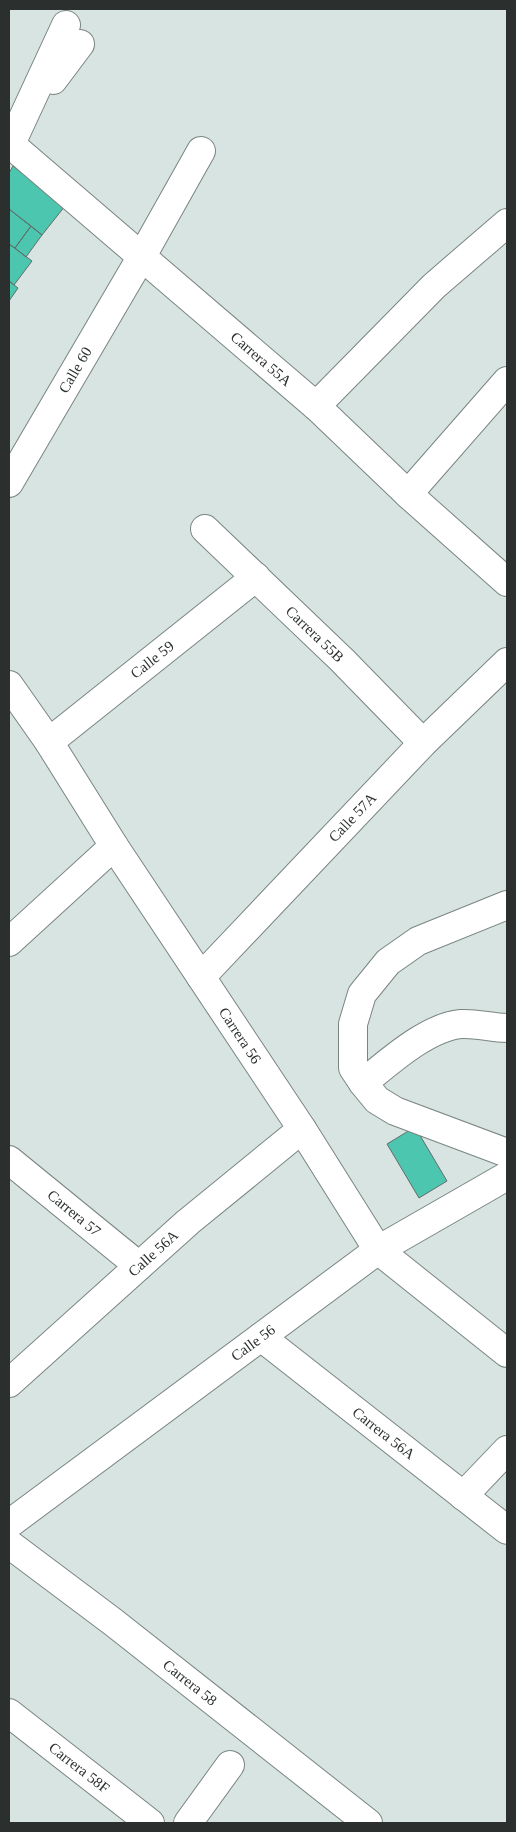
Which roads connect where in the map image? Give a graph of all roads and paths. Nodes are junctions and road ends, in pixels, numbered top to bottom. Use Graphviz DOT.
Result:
graph roads {
  1 [pos="73,35"];
  2 [pos="12,140"];
  3 [pos="201,151"];
  4 [pos="507,223"];
  5 [pos="142,256"];
  6 [pos="507,381"];
  7 [pos="316,406"];
  8 [pos="9,483"];
  9 [pos="408,494"];
  10 [pos="205,529"];
  11 [pos="505,575"];
  12 [pos="256,577"];
  13 [pos="507,662"];
  14 [pos="9,685"];
  15 [pos="49,742"];
  16 [pos="423,743"];
  17 [pos="114,846"];
  18 [pos="507,905"];
  19 [pos="9,942"];
  20 [pos="201,977"];
  21 [pos="507,1028"];
  22 [pos="362,1083"];
  23 [pos="302,1129"];
  24 [pos="507,1153"];
  25 [pos="10,1164"];
  26 [pos="507,1176"];
  27 [pos="378,1250"];
  28 [pos="139,1266"];
  29 [pos="261,1337"];
  30 [pos="507,1353"];
  31 [pos="9,1383"];
  32 [pos="507,1450"];
  33 [pos="463,1496"];
  34 [pos="9,1524"];
  35 [pos="507,1530"];
  36 [pos="9,1544"];
  37 [pos="9,1713"];
  38 [pos="230,1765"];
  39 [pos="150,1823"];
  40 [pos="188,1823"];
  41 [pos="368,1823"];
  1 -- 2 [label="street"];
  2 -- 5 [label="street, Carrera 55A"];
  3 -- 5 [label="street, Calle 60"];
  4 -- 7 [label="street"];
  5 -- 7 [label="street, Carrera 55A"];
  5 -- 8 [label="street, Calle 60"];
  6 -- 9 [label="street"];
  7 -- 9 [label="street, Carrera 55A"];
  9 -- 11 [label="street, Carrera 55A"];
  10 -- 12 [label="street, Carrera 55B"];
  12 -- 15 [label="street, Calle 59"];
  12 -- 16 [label="street, Carrera 55B"];
  13 -- 16 [label="street, Calle 57A"];
  14 -- 15 [label="street, Carrera 56"];
  15 -- 17 [label="street, Carrera 56"];
  16 -- 20 [label="street, Calle 57A"];
  17 -- 19 [label="street"];
  17 -- 20 [label="street, Carrera 56"];
  18 -- 22 [label="street"];
  20 -- 23 [label="street, Carrera 56"];
  21 -- 22 [label="street"];
  22 -- 24 [label="street"];
  23 -- 27 [label="street, Carrera 56"];
  23 -- 28 [label="street, Calle 56A"];
  25 -- 28 [label="street, Carrera 57"];
  26 -- 27 [label="street, Calle 56"];
  27 -- 29 [label="street, Calle 56"];
  27 -- 30 [label="street, Carrera 56"];
  28 -- 31 [label="street, Calle 56A"];
  29 -- 33 [label="street, Carrera 56A"];
  29 -- 34 [label="street, Calle 56"];
  32 -- 33 [label="street"];
  33 -- 35 [label="street, Carrera 56A"];
  36 -- 41 [label="street, Carrera 58"];
  37 -- 39 [label="street, Carrera 58F"];
  38 -- 40 [label="street"];
}
